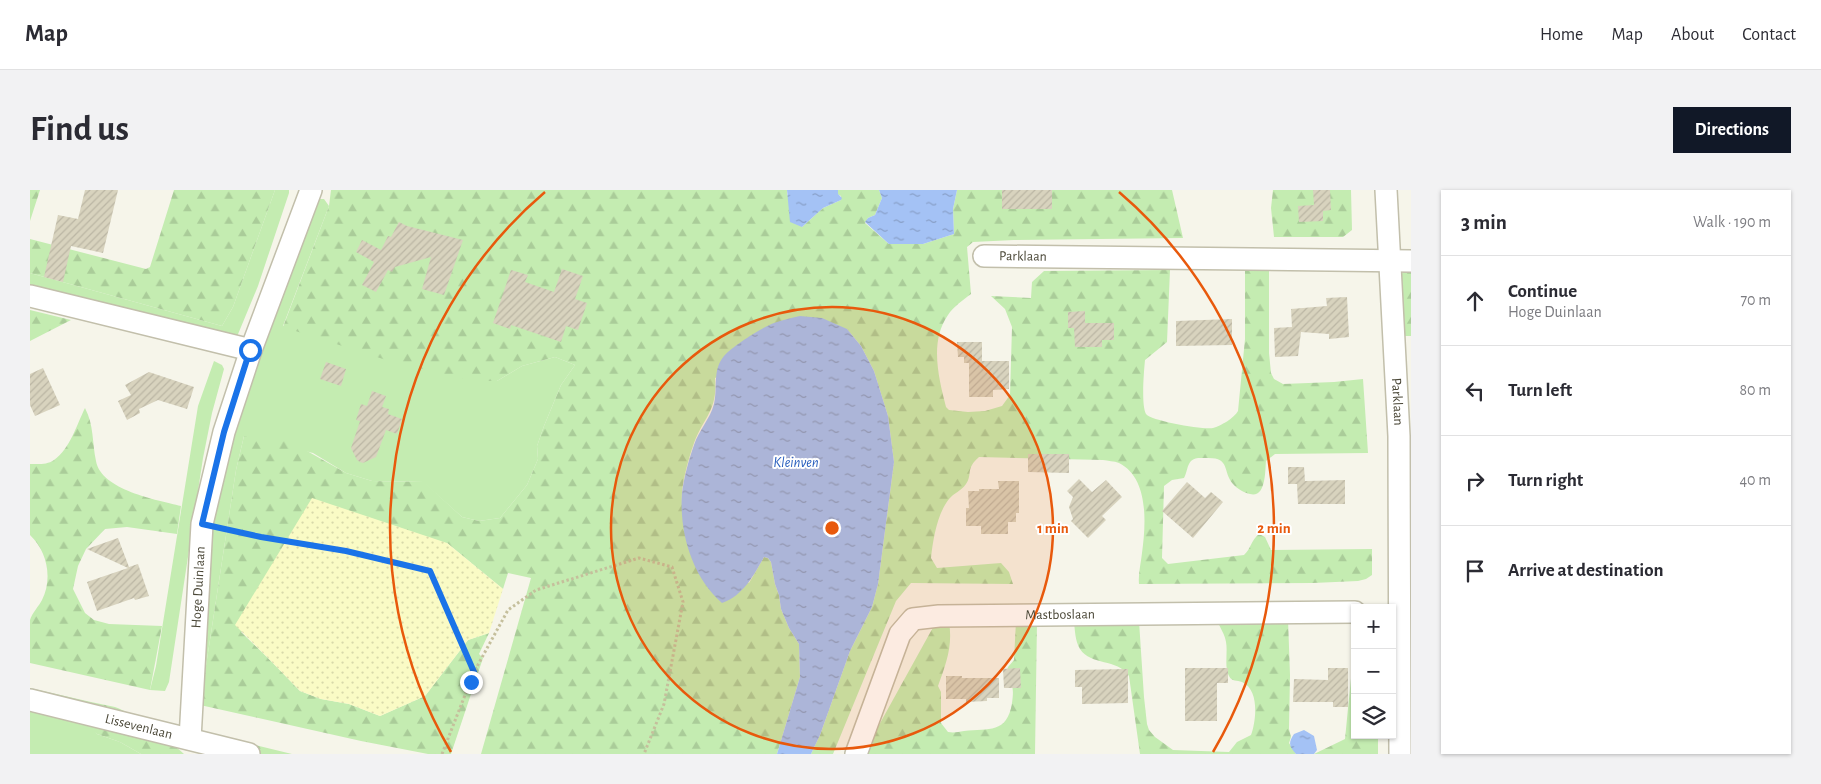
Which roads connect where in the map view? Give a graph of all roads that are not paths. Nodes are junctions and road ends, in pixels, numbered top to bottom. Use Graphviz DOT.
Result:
graph roads {
  1 [pos="311,190"];
  2 [pos="1386,190"];
  3 [pos="984,256"];
  4 [pos="1401,261"];
  5 [pos="30,296"];
  6 [pos="250,350"];
  7 [pos="1351,612"];
  8 [pos="1396,612"];
  9 [pos="30,700"];
  10 [pos="190,739"];
  11 [pos="215,750"];
  12 [pos="249,754"];
  13 [pos="856,754"];
  14 [pos="1400,754"];
  1 -- 6 [label="street, Hoge Duinlaan"];
  2 -- 4 [label="street, Parklaan"];
  3 -- 4 [label="street, Parklaan"];
  4 -- 8 [label="street, Parklaan"];
  5 -- 6 [label="street"];
  6 -- 10 [label="street, Hoge Duinlaan"];
  7 -- 13 [label="street, Mastboslaan"];
  8 -- 14 [label="street, Parklaan"];
  9 -- 10 [label="street, Lissevenlaan"];
  10 -- 11 [label="street, Lissevenlaan"];
  11 -- 12 [label="street, Lissevenlaan"];
}
